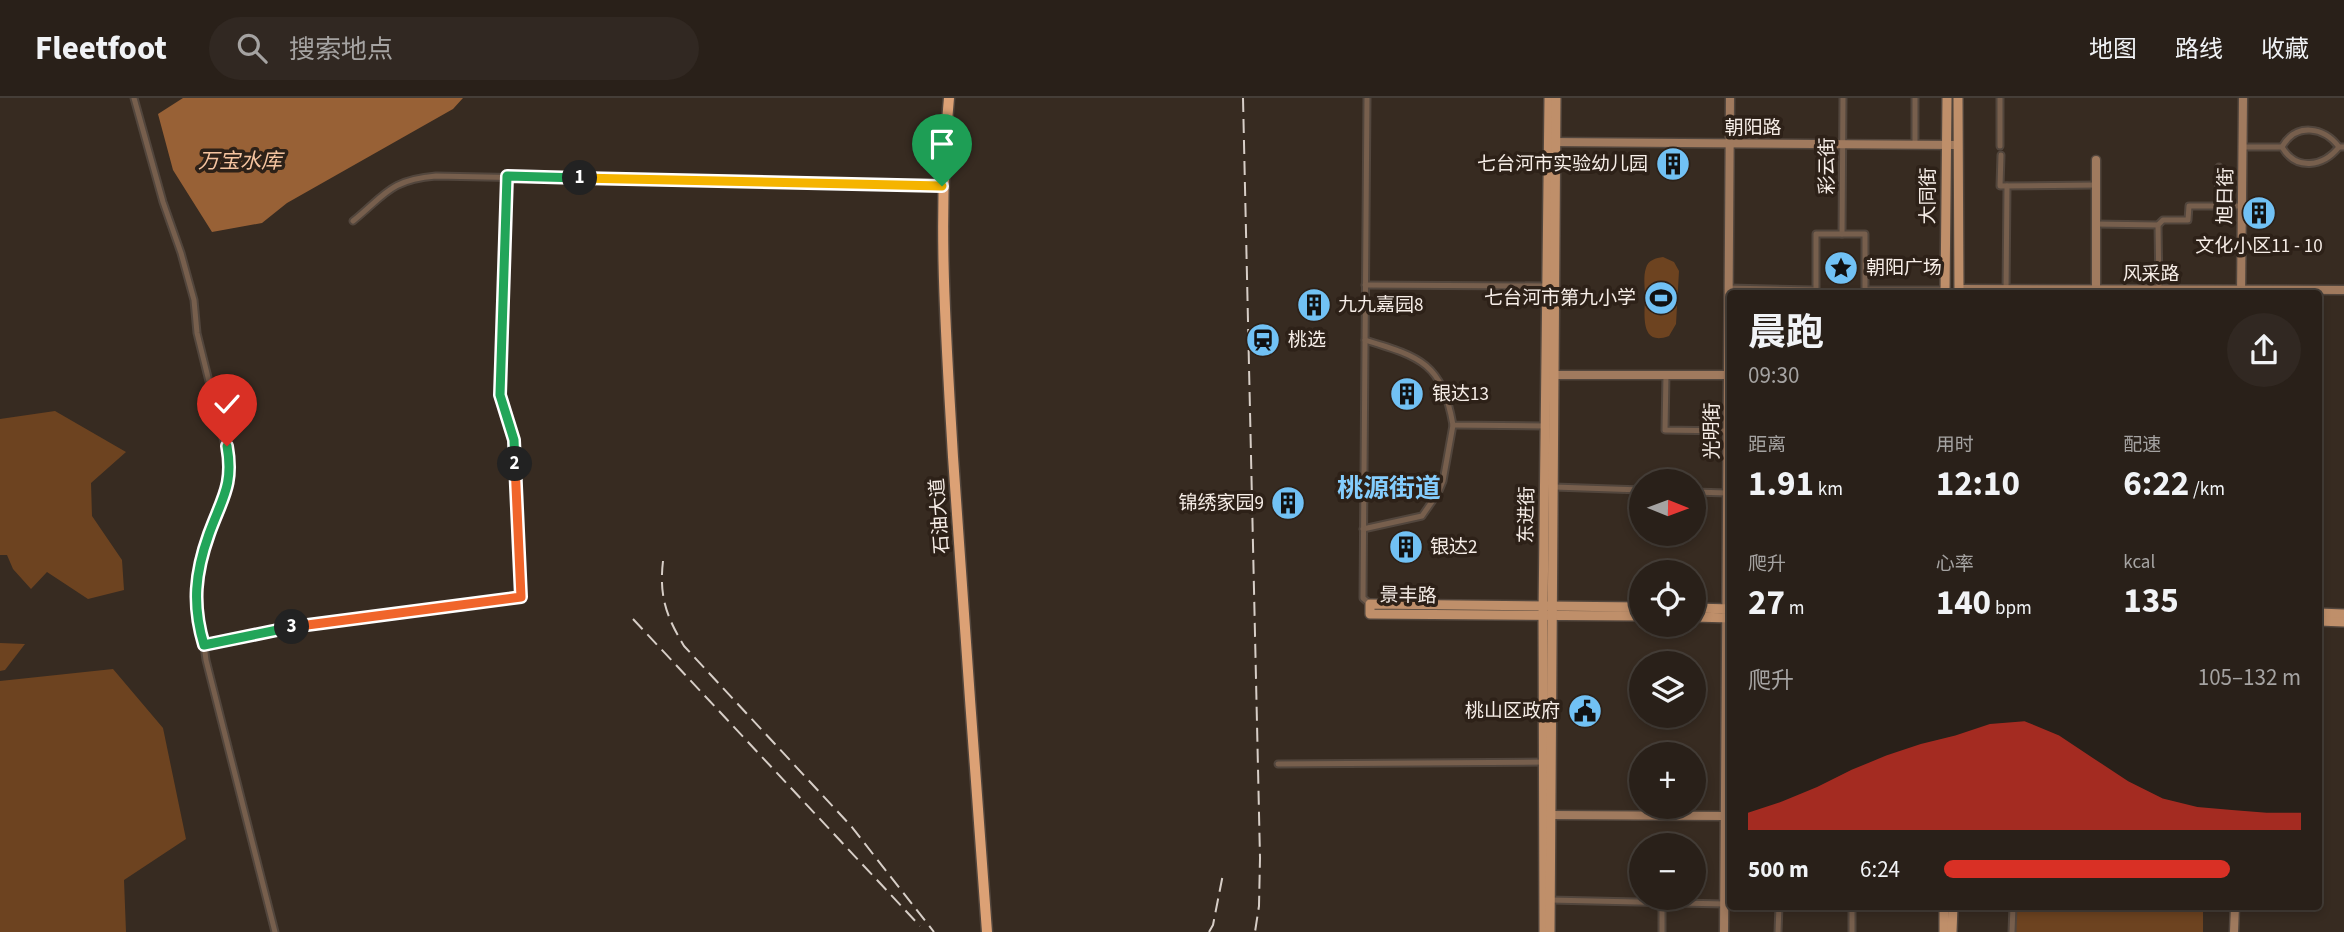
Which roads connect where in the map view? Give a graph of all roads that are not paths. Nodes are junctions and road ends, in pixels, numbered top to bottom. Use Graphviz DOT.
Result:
graph roads {
  1 [pos="134,98"];
  2 [pos="949,98"];
  3 [pos="1367,98"];
  4 [pos="1549,98"];
  5 [pos="1556,98"];
  6 [pos="1730,98"];
  7 [pos="1843,98"];
  8 [pos="1915,98"];
  9 [pos="1947,98"];
  10 [pos="1958,98"];
  11 [pos="2000,98"];
  12 [pos="2243,98"];
  13 [pos="1552,142"];
  14 [pos="1730,144"];
  15 [pos="1843,145"];
  16 [pos="1915,145"];
  17 [pos="1958,145"];
  18 [pos="1946,146"];
  19 [pos="2000,146"];
  20 [pos="2243,147"];
  21 [pos="2282,147"];
  22 [pos="2341,147"];
  23 [pos="2001,155"];
  24 [pos="2096,160"];
  25 [pos="2219,167"];
  26 [pos="507,176"];
  27 [pos="2096,185"];
  28 [pos="942,186"];
  29 [pos="2007,186"];
  30 [pos="2218,206"];
  31 [pos="2242,206"];
  32 [pos="353,221"];
  33 [pos="2096,224"];
  34 [pos="2158,225"];
  35 [pos="1842,234"];
  36 [pos="1366,285"];
  37 [pos="1547,286"];
  38 [pos="1729,288"];
  39 [pos="1772,290"];
  40 [pos="1816,290"];
  41 [pos="1865,290"];
  42 [pos="1945,290"];
  43 [pos="1959,290"];
  44 [pos="2006,290"];
  45 [pos="2096,290"];
  46 [pos="2159,290"];
  47 [pos="2241,290"];
  48 [pos="2322,290"];
  49 [pos="2344,290"];
  50 [pos="1365,340"];
  51 [pos="1553,375"];
  52 [pos="1666,375"];
  53 [pos="1727,375"];
  54 [pos="1453,425"];
  55 [pos="1545,426"];
  56 [pos="1727,431"];
  57 [pos="1552,487"];
  58 [pos="1629,490"];
  59 [pos="1706,492"];
  60 [pos="1727,493"];
  61 [pos="1363,529"];
  62 [pos="1370,604"];
  63 [pos="1629,608"];
  64 [pos="1706,610"];
  65 [pos="1547,611"];
  66 [pos="1727,613"];
  67 [pos="1727,613"];
  68 [pos="2322,613"];
  69 [pos="2344,614"];
  70 [pos="1629,615"];
  71 [pos="1706,616"];
  72 [pos="2322,621"];
  73 [pos="2344,622"];
  74 [pos="204,645"];
  75 [pos="1547,762"];
  76 [pos="1278,764"];
  77 [pos="1727,796"];
  78 [pos="1550,815"];
  79 [pos="1725,816"];
  80 [pos="1727,829"];
  81 [pos="1727,889"];
  82 [pos="1550,900"];
  83 [pos="1629,902"];
  84 [pos="1706,904"];
  85 [pos="1724,904"];
  86 [pos="1662,910"];
  87 [pos="1779,910"];
  88 [pos="1852,910"];
  89 [pos="1944,910"];
  90 [pos="1953,910"];
  91 [pos="2012,910"];
  92 [pos="2235,910"];
  93 [pos="275,932"];
  94 [pos="987,932"];
  95 [pos="1544,932"];
  96 [pos="1550,932"];
  97 [pos="1662,932"];
  98 [pos="1724,932"];
  99 [pos="1778,932"];
  100 [pos="1852,932"];
  101 [pos="1944,932"];
  102 [pos="1952,932"];
  103 [pos="2012,932"];
  104 [pos="2234,932"];
  1 -- 74 [label="street"];
  2 -- 28 [label="highway, 石油大道"];
  3 -- 36 [label="street"];
  4 -- 13 [label="main road, 东进街"];
  5 -- 13 [label="main road, 东进街"];
  6 -- 14 [label="main road, 光明街"];
  7 -- 15 [label="street, 彩云街"];
  8 -- 16 [label="street"];
  9 -- 18 [label="main road, 大同街"];
  10 -- 17 [label="main road, 大同街"];
  11 -- 19 [label="street"];
  12 -- 20 [label="main road, 旭日街"];
  13 -- 14 [label="main road, 朝阳路"];
  13 -- 37 [label="main road, 东进街"];
  13 -- 51 [label="main road, 东进街"];
  14 -- 15 [label="main road, 朝阳路"];
  14 -- 38 [label="main road, 光明街"];
  15 -- 16 [label="main road, 朝阳路"];
  15 -- 35 [label="street, 彩云街"];
  16 -- 18 [label="main road, 朝阳路"];
  17 -- 18 [label="main road, 朝阳路"];
  17 -- 43 [label="main road, 大同街"];
  18 -- 42 [label="main road, 大同街"];
  20 -- 21 [label="street"];
  20 -- 31 [label="main road, 旭日街"];
  21 -- 22 [label="street"];
  21 -- 22 [label="street"];
  23 -- 29 [label="street"];
  24 -- 27 [label="main road"];
  25 -- 30 [label="street"];
  26 -- 28 [label="street"];
  26 -- 32 [label="street"];
  26 -- 74 [label="street"];
  27 -- 29 [label="street"];
  27 -- 33 [label="main road"];
  28 -- 94 [label="highway, 石油大道"];
  29 -- 44 [label="street"];
  30 -- 31 [label="street"];
  30 -- 34 [label="street"];
  31 -- 47 [label="main road, 旭日街"];
  33 -- 34 [label="street"];
  33 -- 45 [label="main road"];
  34 -- 46 [label="street"];
  35 -- 40 [label="street"];
  35 -- 41 [label="street"];
  36 -- 37 [label="street"];
  36 -- 50 [label="street"];
  37 -- 55 [label="main road, 东进街"];
  38 -- 39 [label="street"];
  48 -- 49 [label="main road, 风采路"];
  50 -- 54 [label="street"];
  50 -- 61 [label="street"];
  51 -- 52 [label="main road"];
  51 -- 57 [label="main road, 东进街"];
  52 -- 53 [label="main road"];
  52 -- 56 [label="street"];
  54 -- 55 [label="street"];
  54 -- 61 [label="street"];
  55 -- 65 [label="main road, 东进街"];
  57 -- 58 [label="street"];
  57 -- 65 [label="main road, 东进街"];
  59 -- 60 [label="street"];
  61 -- 62 [label="street"];
  62 -- 65 [label="main road, 景丰路"];
  63 -- 65 [label="main road, 景丰路"];
  64 -- 66 [label="main road"];
  65 -- 70 [label="main road, 景丰路"];
  65 -- 75 [label="main road, 东进街"];
  67 -- 71 [label="main road"];
  68 -- 69 [label="main road"];
  72 -- 73 [label="main road"];
  74 -- 93 [label="street"];
  75 -- 76 [label="street"];
  75 -- 78 [label="main road, 东进街"];
  75 -- 95 [label="main road, 东进街"];
  77 -- 79 [label="main road, 光明街"];
  78 -- 79 [label="main road"];
  78 -- 82 [label="main road, 东进街"];
  79 -- 80 [label="main road, 光明街"];
  81 -- 85 [label="main road, 光明街"];
  82 -- 83 [label="street"];
  82 -- 96 [label="main road, 东进街"];
  84 -- 85 [label="street"];
  85 -- 98 [label="main road, 光明街"];
  86 -- 97 [label="street"];
  87 -- 99 [label="street"];
  88 -- 100 [label="street"];
  89 -- 101 [label="main road"];
  90 -- 102 [label="main road"];
  91 -- 103 [label="street"];
  92 -- 104 [label="main road"];
}
